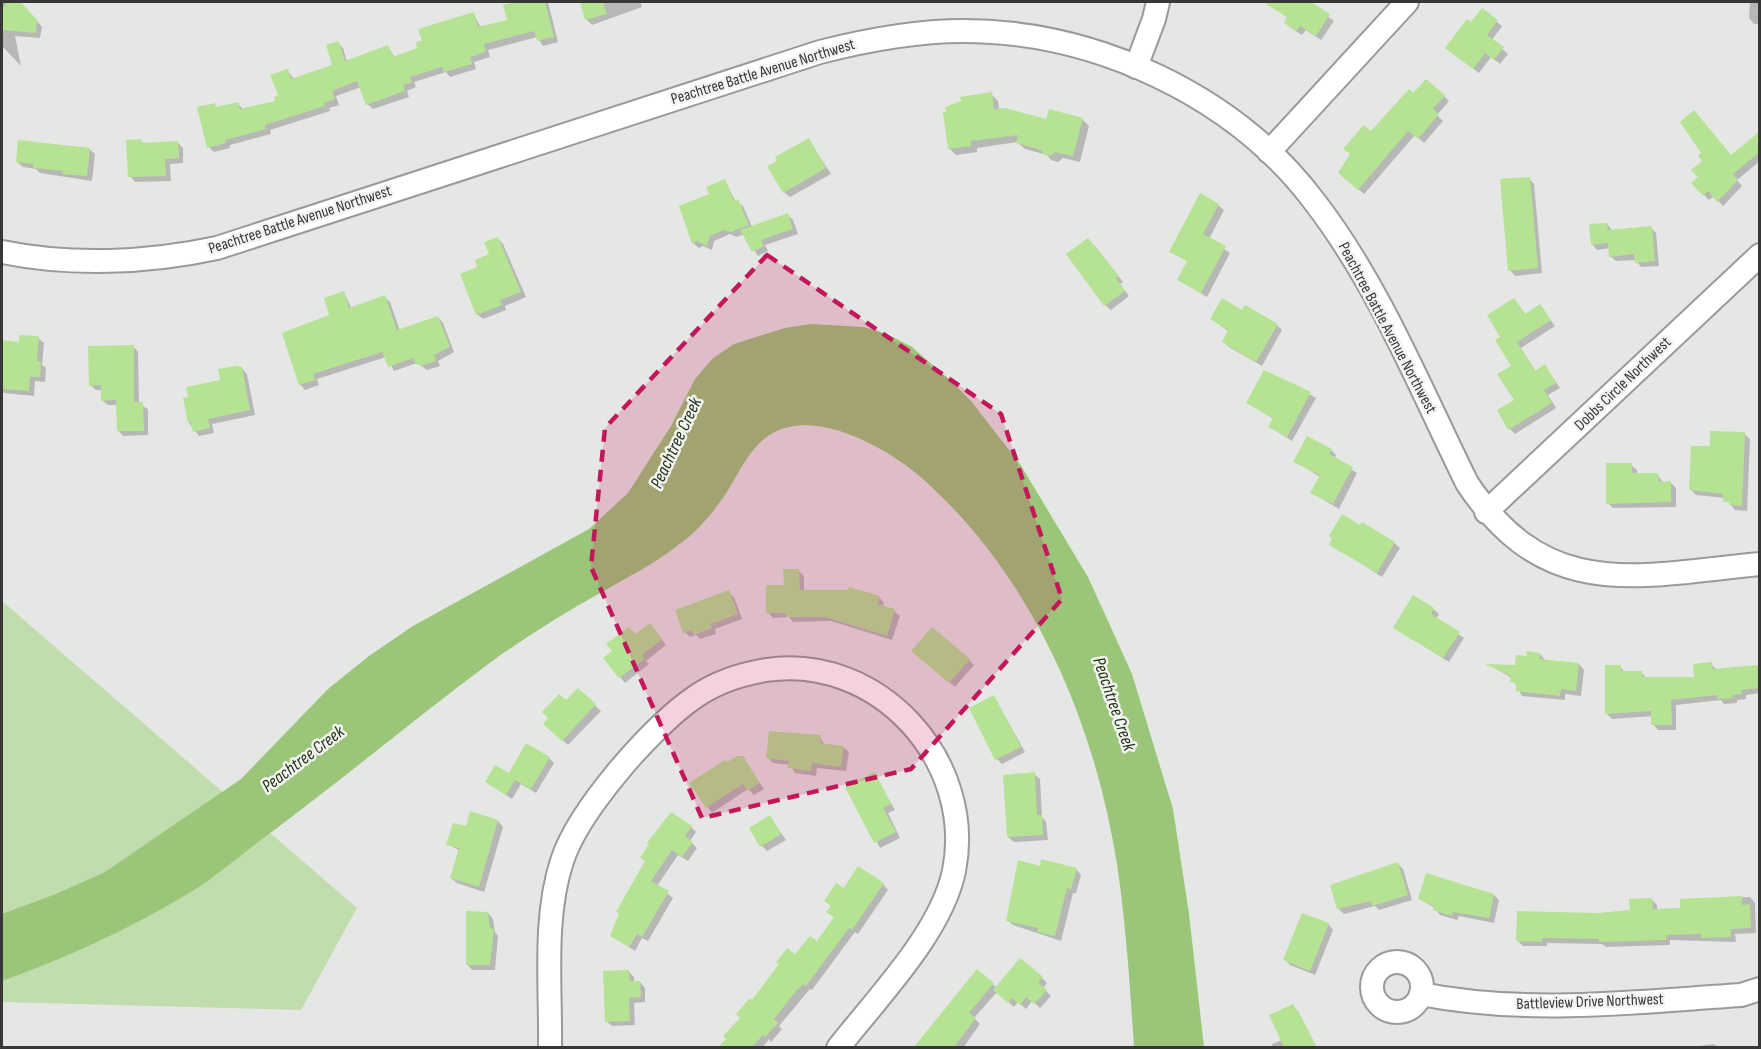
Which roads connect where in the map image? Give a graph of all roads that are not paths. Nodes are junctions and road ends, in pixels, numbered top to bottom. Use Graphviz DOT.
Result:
graph roads {
  1 [pos="1158,2"];
  2 [pos="1407,2"];
  3 [pos="1136,68"];
  4 [pos="1269,152"];
  5 [pos="2,252"];
  6 [pos="1760,255"];
  7 [pos="1486,512"];
  8 [pos="1760,564"];
  9 [pos="1760,989"];
  10 [pos="1420,994"];
  11 [pos="550,1047"];
  12 [pos="838,1047"];
  1 -- 3 [label="street"];
  2 -- 4 [label="street"];
  3 -- 4 [label="street, Peachtree Battle Avenue Northwest"];
  3 -- 5 [label="street, Peachtree Battle Avenue Northwest"];
  4 -- 7 [label="street, Peachtree Battle Avenue Northwest"];
  6 -- 7 [label="street, Dobbs Circle Northwest"];
  7 -- 8 [label="street, Peachtree Battle Avenue Northwest"];
  9 -- 10 [label="street, Battleview Drive Northwest"];
  11 -- 12 [label="street"];
}
